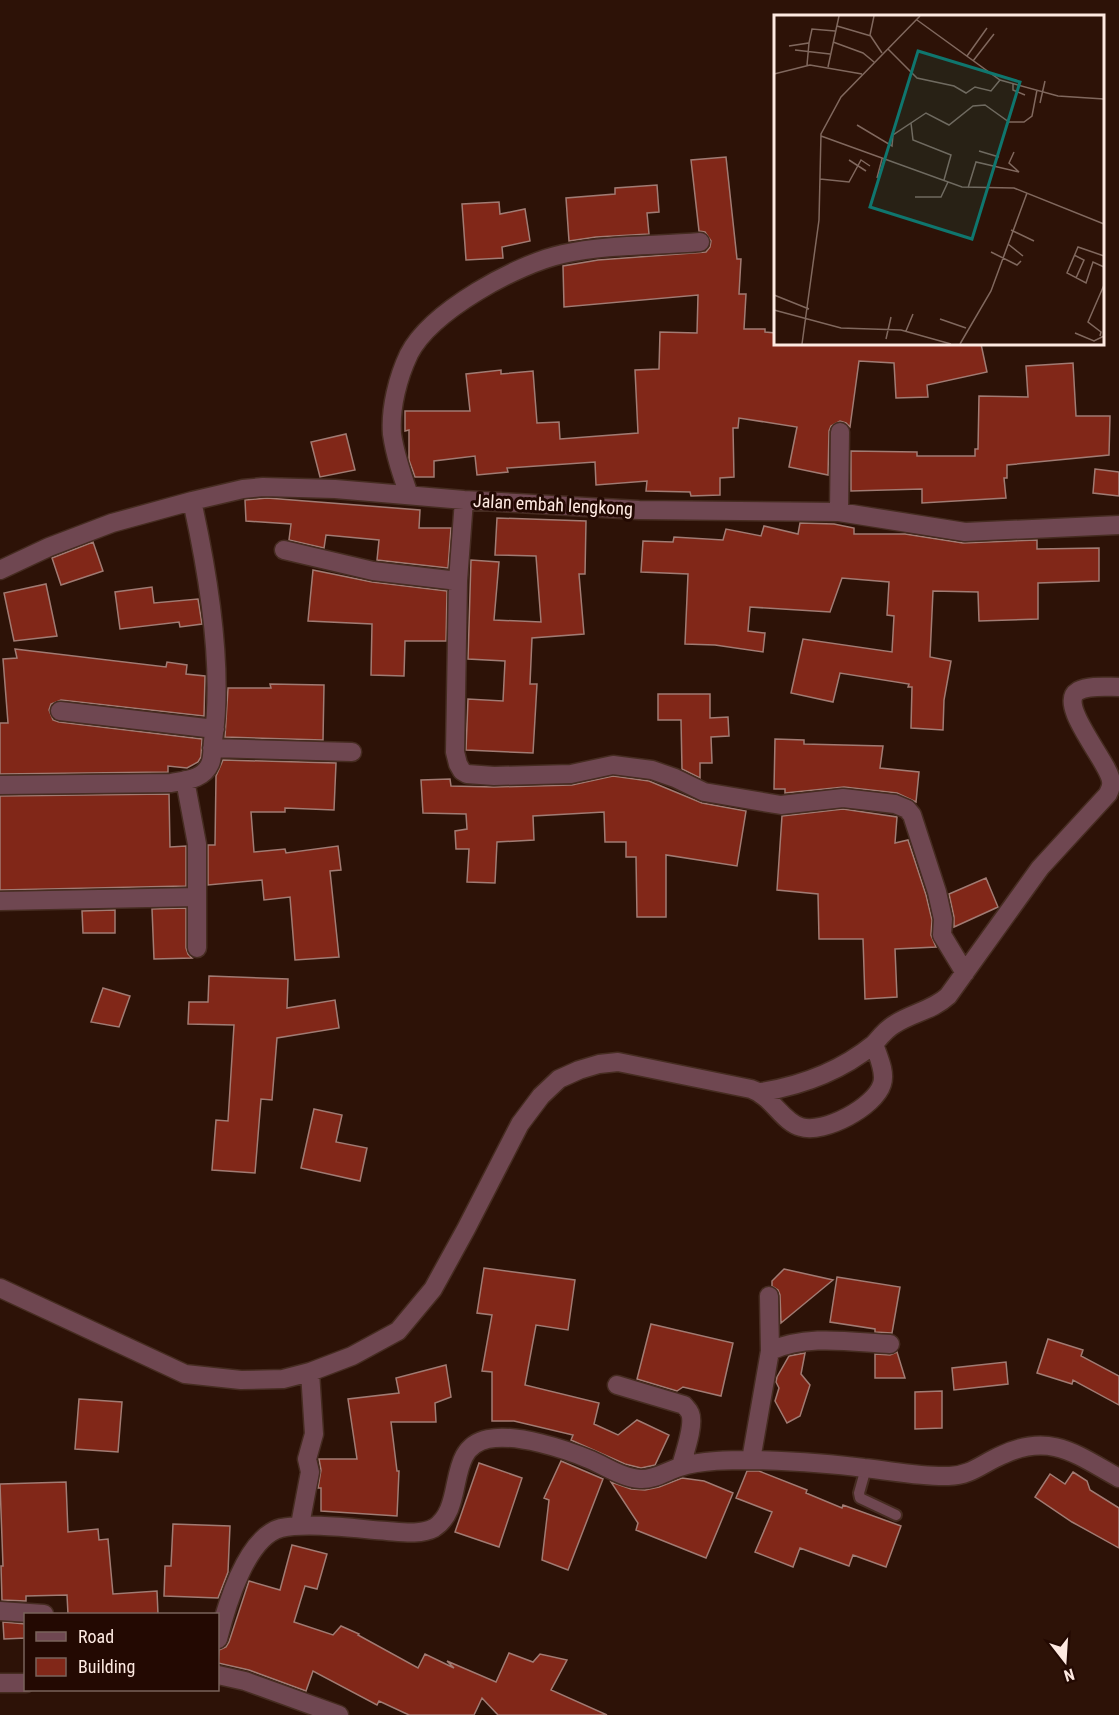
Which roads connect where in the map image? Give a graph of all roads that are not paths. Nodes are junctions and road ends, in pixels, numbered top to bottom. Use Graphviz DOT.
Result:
graph roads {
  1 [pos="700,243"];
  2 [pos="840,432"];
  3 [pos="409,495"];
  4 [pos="464,500"];
  5 [pos="192,501"];
  6 [pos="840,512"];
  7 [pos="1119,525"];
  8 [pos="284,550"];
  9 [pos="0,570"];
  10 [pos="458,581"];
  11 [pos="1119,687"];
  12 [pos="60,711"];
  13 [pos="215,729"];
  14 [pos="212,748"];
  15 [pos="352,752"];
  16 [pos="185,780"];
  17 [pos="0,785"];
  18 [pos="197,897"];
  19 [pos="0,900"];
  20 [pos="197,948"];
  21 [pos="965,973"];
  22 [pos="874,1044"];
  23 [pos="762,1092"];
  24 [pos="0,1288"];
  25 [pos="769,1296"];
  26 [pos="890,1344"];
  27 [pos="770,1350"];
  28 [pos="310,1372"];
  29 [pos="617,1385"];
  30 [pos="751,1460"];
  31 [pos="681,1466"];
  32 [pos="866,1468"];
  33 [pos="1119,1478"];
  34 [pos="896,1515"];
  35 [pos="300,1526"];
  36 [pos="0,1611"];
  37 [pos="29,1613"];
  38 [pos="219,1636"];
  39 [pos="219,1675"];
  40 [pos="0,1683"];
  41 [pos="24,1683"];
  42 [pos="339,1715"];
  1 -- 3 [label="street"];
  2 -- 6 [label="street"];
  3 -- 4 [label="street, Jalan embah lengkong"];
  3 -- 5 [label="street, Jalan embah lengkong"];
  4 -- 6 [label="street, Jalan embah lengkong"];
  4 -- 10 [label="street"];
  5 -- 9 [label="street, Jalan embah lengkong"];
  5 -- 13 [label="street"];
  6 -- 7 [label="street, Jalan embah lengkong"];
  8 -- 10 [label="street"];
  10 -- 21 [label="street"];
  11 -- 21 [label="street"];
  12 -- 13 [label="street"];
  13 -- 14 [label="street"];
  14 -- 15 [label="street"];
  14 -- 16 [label="street"];
  16 -- 17 [label="street"];
  16 -- 18 [label="street"];
  18 -- 19 [label="street"];
  18 -- 20 [label="street"];
  21 -- 22 [label="street"];
  22 -- 23 [label="street"];
  22 -- 23 [label="street"];
  23 -- 28 [label="street"];
  24 -- 28 [label="street"];
  25 -- 27 [label="street"];
  26 -- 27 [label="street"];
  27 -- 30 [label="street"];
  28 -- 35 [label="street"];
  29 -- 31 [label="street"];
  30 -- 31 [label="street"];
  30 -- 32 [label="street"];
  31 -- 35 [label="street"];
  32 -- 33 [label="street"];
  32 -- 34 [label="lane"];
  35 -- 38 [label="street"];
  36 -- 37 [label="street"];
  39 -- 42 [label="street"];
  40 -- 41 [label="street"];
}
